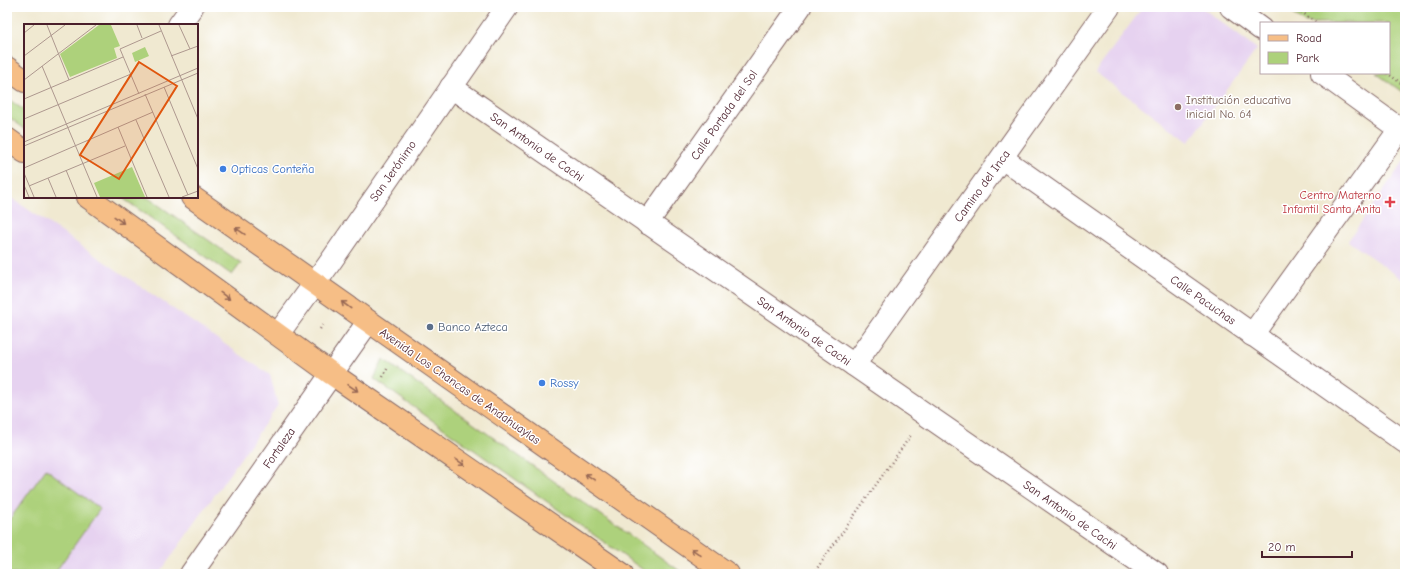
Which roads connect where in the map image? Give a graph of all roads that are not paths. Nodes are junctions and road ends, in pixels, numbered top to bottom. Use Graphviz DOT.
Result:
graph roads {
  1 [pos="192,7"];
  2 [pos="507,7"];
  3 [pos="800,7"];
  4 [pos="1109,7"];
  5 [pos="1231,7"];
  6 [pos="180,24"];
  7 [pos="1260,28"];
  8 [pos="7,68"];
  9 [pos="1323,74"];
  10 [pos="24,80"];
  11 [pos="451,87"];
  12 [pos="1402,131"];
  13 [pos="7,139"];
  14 [pos="24,151"];
  15 [pos="1002,158"];
  16 [pos="89,198"];
  17 [pos="193,198"];
  18 [pos="647,223"];
  19 [pos="315,283"];
  20 [pos="368,322"];
  21 [pos="278,334"];
  22 [pos="1252,335"];
  23 [pos="854,365"];
  24 [pos="332,374"];
  25 [pos="1405,442"];
  26 [pos="191,574"];
  27 [pos="622,574"];
  28 [pos="728,574"];
  29 [pos="1157,574"];
  1 -- 6 [label="street"];
  2 -- 11 [label="street, San Jerónimo"];
  3 -- 18 [label="street, Calle Portada del Sol"];
  4 -- 15 [label="street, Camino del Inca"];
  5 -- 7 [label="street"];
  8 -- 10 [label="main road"];
  9 -- 12 [label="street"];
  11 -- 18 [label="street, San Antonio de Cachi"];
  11 -- 19 [label="street, San Jerónimo"];
  12 -- 22 [label="street"];
  13 -- 14 [label="main road"];
  15 -- 22 [label="street, Calle Pacuchas"];
  15 -- 23 [label="street, Camino del Inca"];
  16 -- 21 [label="main road, one-way"];
  19 -- 17 [label="main road, Avenida Los Chancas de Andahuaylas, one-way"];
  18 -- 23 [label="street, San Antonio de Cachi"];
  20 -- 19 [label="main road, Avenida Los Chancas de Andahuaylas, one-way"];
  19 -- 21 [label="street, San Jerónimo"];
  20 -- 24 [label="street, Fortaleza"];
  28 -- 20 [label="main road, Avenida Los Chancas de Andahuaylas, one-way"];
  21 -- 24 [label="main road"];
  22 -- 25 [label="street, Calle Pacuchas"];
  23 -- 29 [label="street, San Antonio de Cachi"];
  24 -- 26 [label="street, Fortaleza"];
  24 -- 27 [label="main road, one-way"];
}
